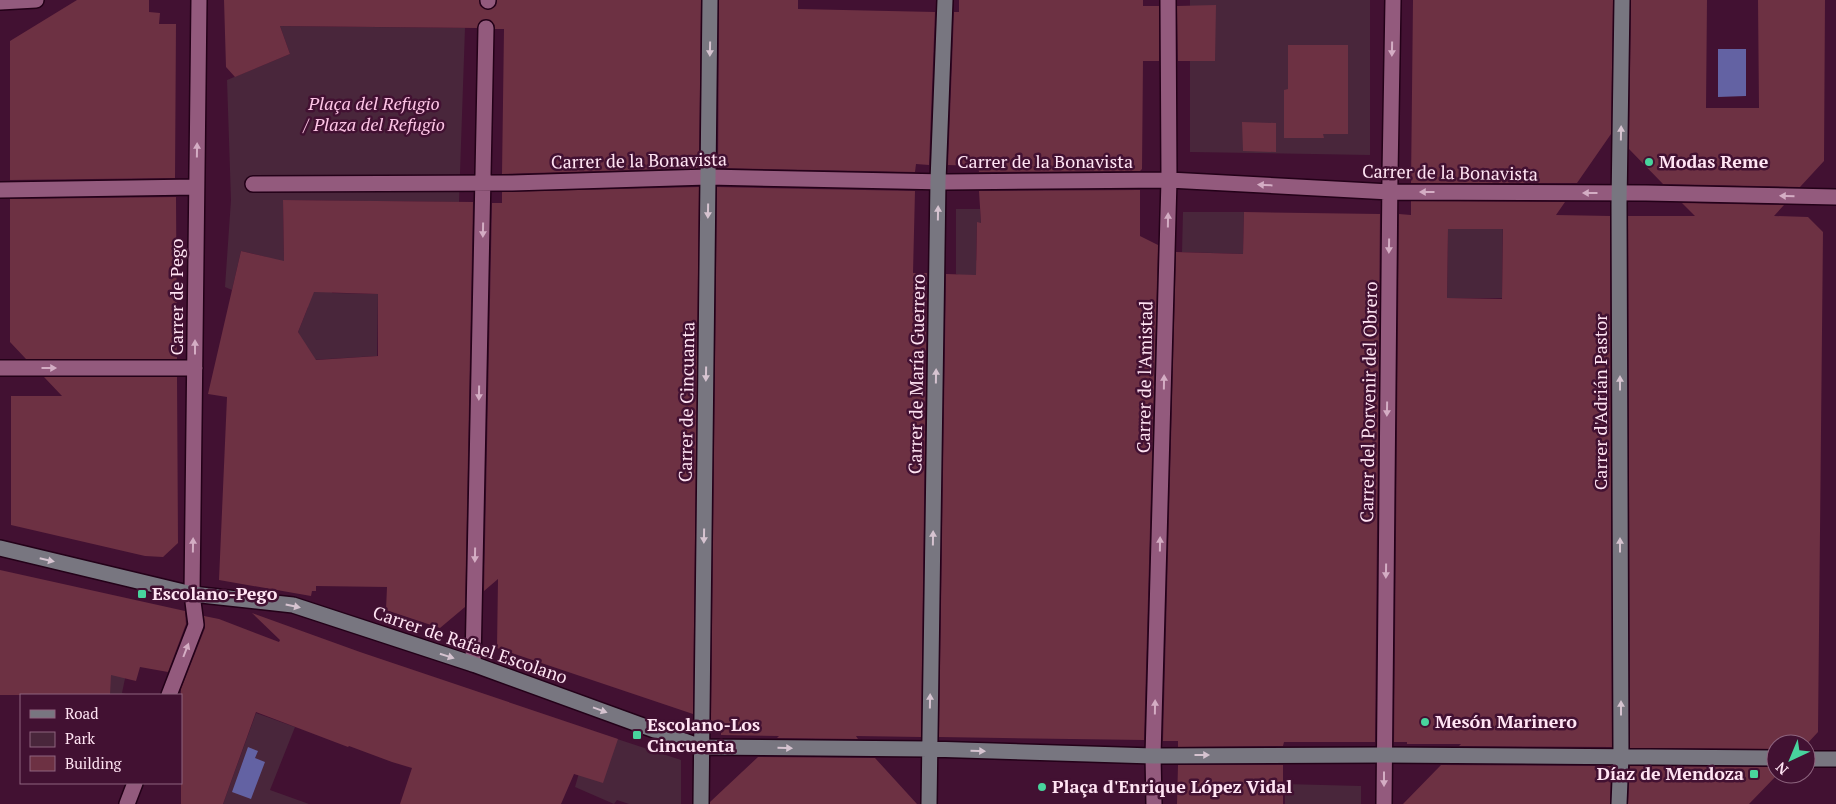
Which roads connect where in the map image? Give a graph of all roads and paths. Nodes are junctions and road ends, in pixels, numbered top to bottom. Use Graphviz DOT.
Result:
graph roads {
  1 [pos="36,0"];
  2 [pos="199,0"];
  3 [pos="710,0"];
  4 [pos="945,0"];
  5 [pos="1168,0"];
  6 [pos="1393,0"];
  7 [pos="1622,0"];
  8 [pos="0,2"];
  9 [pos="486,28"];
  10 [pos="708,177"];
  11 [pos="1169,180"];
  12 [pos="938,181"];
  13 [pos="484,182"];
  14 [pos="253,184"];
  15 [pos="196,187"];
  16 [pos="0,190"];
  17 [pos="1390,192"];
  18 [pos="1620,193"];
  19 [pos="1836,197"];
  20 [pos="0,368"];
  21 [pos="195,368"];
  22 [pos="0,548"];
  23 [pos="192,594"];
  24 [pos="473,664"];
  25 [pos="169,694"];
  26 [pos="701,747"];
  27 [pos="929,749"];
  28 [pos="1384,754"];
  29 [pos="1153,756"];
  30 [pos="1621,756"];
  31 [pos="1766,758"];
  32 [pos="1816,759"];
  33 [pos="1836,759"];
  34 [pos="135,784"];
  35 [pos="127,804"];
  36 [pos="701,804"];
  37 [pos="928,804"];
  38 [pos="1154,804"];
  39 [pos="1384,804"];
  40 [pos="1619,804"];
  1 -- 8 [label="street"];
  15 -- 2 [label="street, Carrer de Pego, one-way"];
  3 -- 10 [label="street, Carrer de Cincuanta, one-way"];
  4 -- 12 [label="street, Carrer de María Guerrero"];
  5 -- 11 [label="street, Carrer de l'Amistad"];
  6 -- 17 [label="street, Carrer del Porvenir del Obrero, one-way"];
  18 -- 7 [label="street, Carrer d'Adrián Pastor, one-way"];
  9 -- 13 [label="street"];
  10 -- 12 [label="street, Carrer de la Bonavista"];
  10 -- 13 [label="street, Carrer de la Bonavista"];
  10 -- 26 [label="street, Carrer de Cincuanta, one-way"];
  11 -- 12 [label="street, Carrer de la Bonavista"];
  17 -- 11 [label="street, Carrer de la Bonavista, one-way"];
  29 -- 11 [label="street, Carrer de l'Amistad, one-way"];
  27 -- 12 [label="street, Carrer de María Guerrero, one-way"];
  13 -- 14 [label="street, Carrer de la Bonavista"];
  13 -- 24 [label="street, one-way"];
  15 -- 16 [label="street"];
  21 -- 15 [label="street, Carrer de Pego, one-way"];
  18 -- 17 [label="street, Carrer de la Bonavista, one-way"];
  17 -- 28 [label="street, Carrer del Porvenir del Obrero, one-way"];
  19 -- 18 [label="street, Carrer de la Bonavista, one-way"];
  30 -- 18 [label="street, Carrer d'Adrián Pastor, one-way"];
  20 -- 21 [label="street, one-way"];
  23 -- 21 [label="street, Carrer de Pego, one-way"];
  22 -- 23 [label="street, Carrer de Rafael Escolano, one-way"];
  23 -- 24 [label="street, Carrer de Rafael Escolano, one-way"];
  25 -- 23 [label="street, Carrer de Pego, one-way"];
  24 -- 26 [label="street, Carrer de Rafael Escolano, one-way"];
  26 -- 27 [label="street, Carrer de Rafael Escolano, one-way"];
  26 -- 36 [label="street, Carrer de Cincuanta"];
  27 -- 29 [label="street, one-way"];
  27 -- 37 [label="street"];
  29 -- 28 [label="street, one-way"];
  28 -- 30 [label="street"];
  28 -- 39 [label="street, Carrer del Porvenir del Obrero, one-way"];
  29 -- 38 [label="street"];
  30 -- 31 [label="street"];
  30 -- 40 [label="street, Carrer d'Adrián Pastor"];
  32 -- 33 [label="street"];
  34 -- 35 [label="street"];
}
